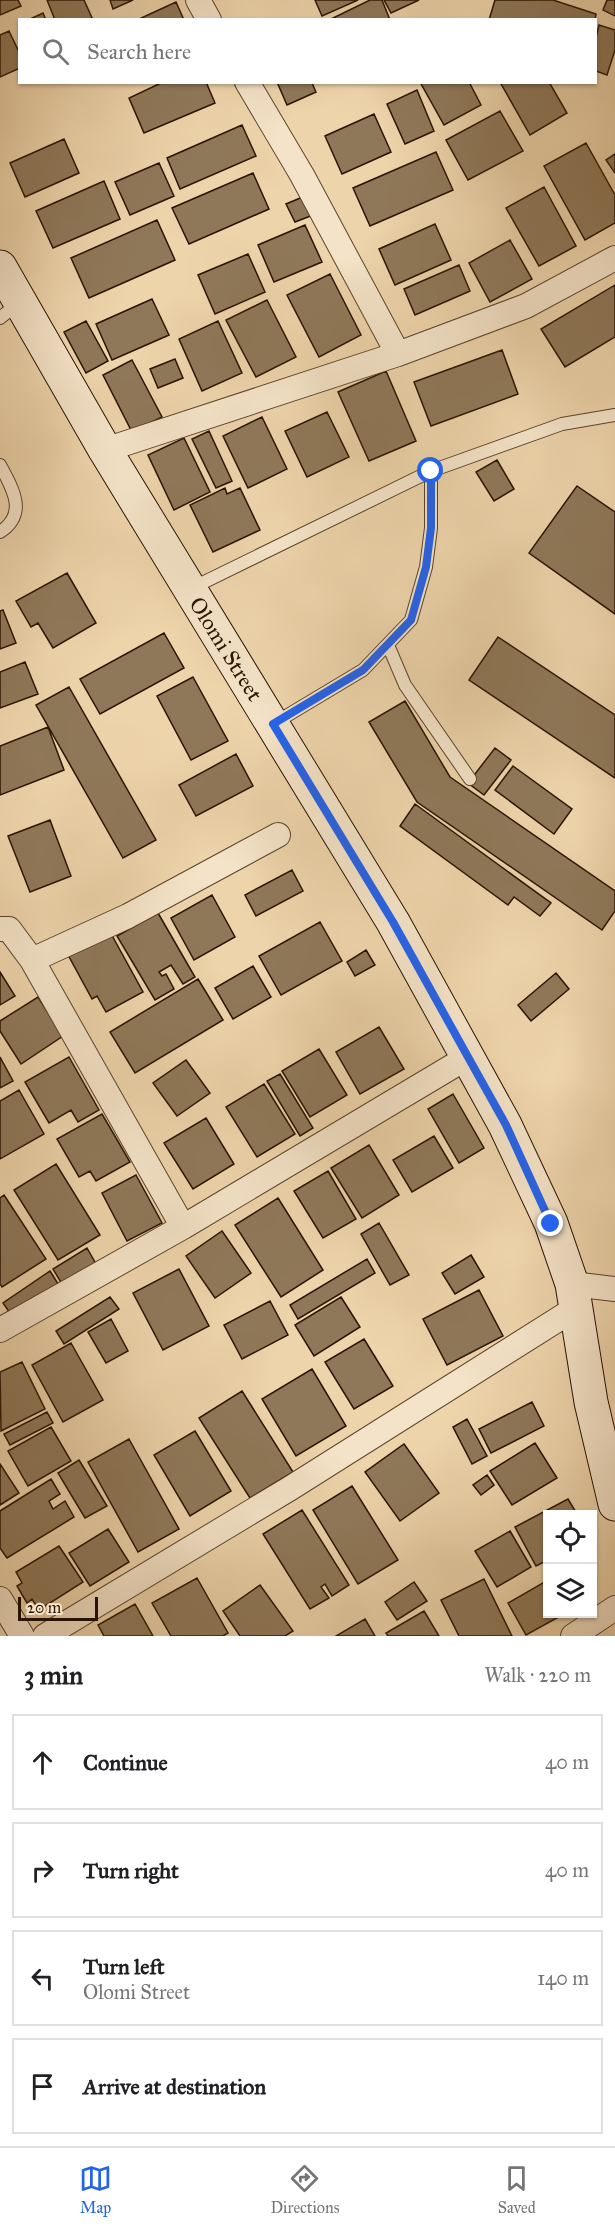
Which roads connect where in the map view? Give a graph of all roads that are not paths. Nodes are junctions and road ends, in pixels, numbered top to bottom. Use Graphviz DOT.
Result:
graph roads {
  1 [pos="198,0"];
  2 [pos="208,18"];
  3 [pos="248,84"];
  4 [pos="615,258"];
  5 [pos="0,267"];
  6 [pos="10,310"];
  7 [pos="398,354"];
  8 [pos="615,415"];
  9 [pos="105,450"];
  10 [pos="0,465"];
  11 [pos="431,471"];
  12 [pos="0,532"];
  13 [pos="189,590"];
  14 [pos="388,645"];
  15 [pos="273,724"];
  16 [pos="471,779"];
  17 [pos="278,835"];
  18 [pos="0,929"];
  19 [pos="32,960"];
  20 [pos="468,1057"];
  21 [pos="183,1227"];
  22 [pos="615,1289"];
  23 [pos="574,1296"];
  24 [pos="0,1330"];
  25 [pos="615,1504"];
  26 [pos="0,1599"];
  27 [pos="615,1608"];
  28 [pos="22,1636"];
  29 [pos="45,1636"];
  30 [pos="573,1636"];
  1 -- 2 [label="street"];
  3 -- 7 [label="street"];
  4 -- 7 [label="street"];
  5 -- 6 [label="main road, Olomi Street"];
  6 -- 9 [label="main road, Olomi Street"];
  7 -- 9 [label="street"];
  8 -- 11 [label="lane"];
  9 -- 13 [label="main road, Olomi Street"];
  10 -- 12 [label="lane"];
  11 -- 13 [label="lane"];
  11 -- 14 [label="lane"];
  13 -- 15 [label="main road, Olomi Street"];
  14 -- 15 [label="lane"];
  14 -- 16 [label="lane"];
  15 -- 20 [label="main road, Olomi Street"];
  17 -- 19 [label="street"];
  18 -- 19 [label="street"];
  19 -- 21 [label="street"];
  20 -- 21 [label="street"];
  20 -- 23 [label="main road, Olomi Street"];
  21 -- 24 [label="street"];
  22 -- 23 [label="street"];
  23 -- 25 [label="main road, Olomi Street"];
  23 -- 29 [label="street"];
  26 -- 28 [label="street"];
  27 -- 30 [label="street"];
}
